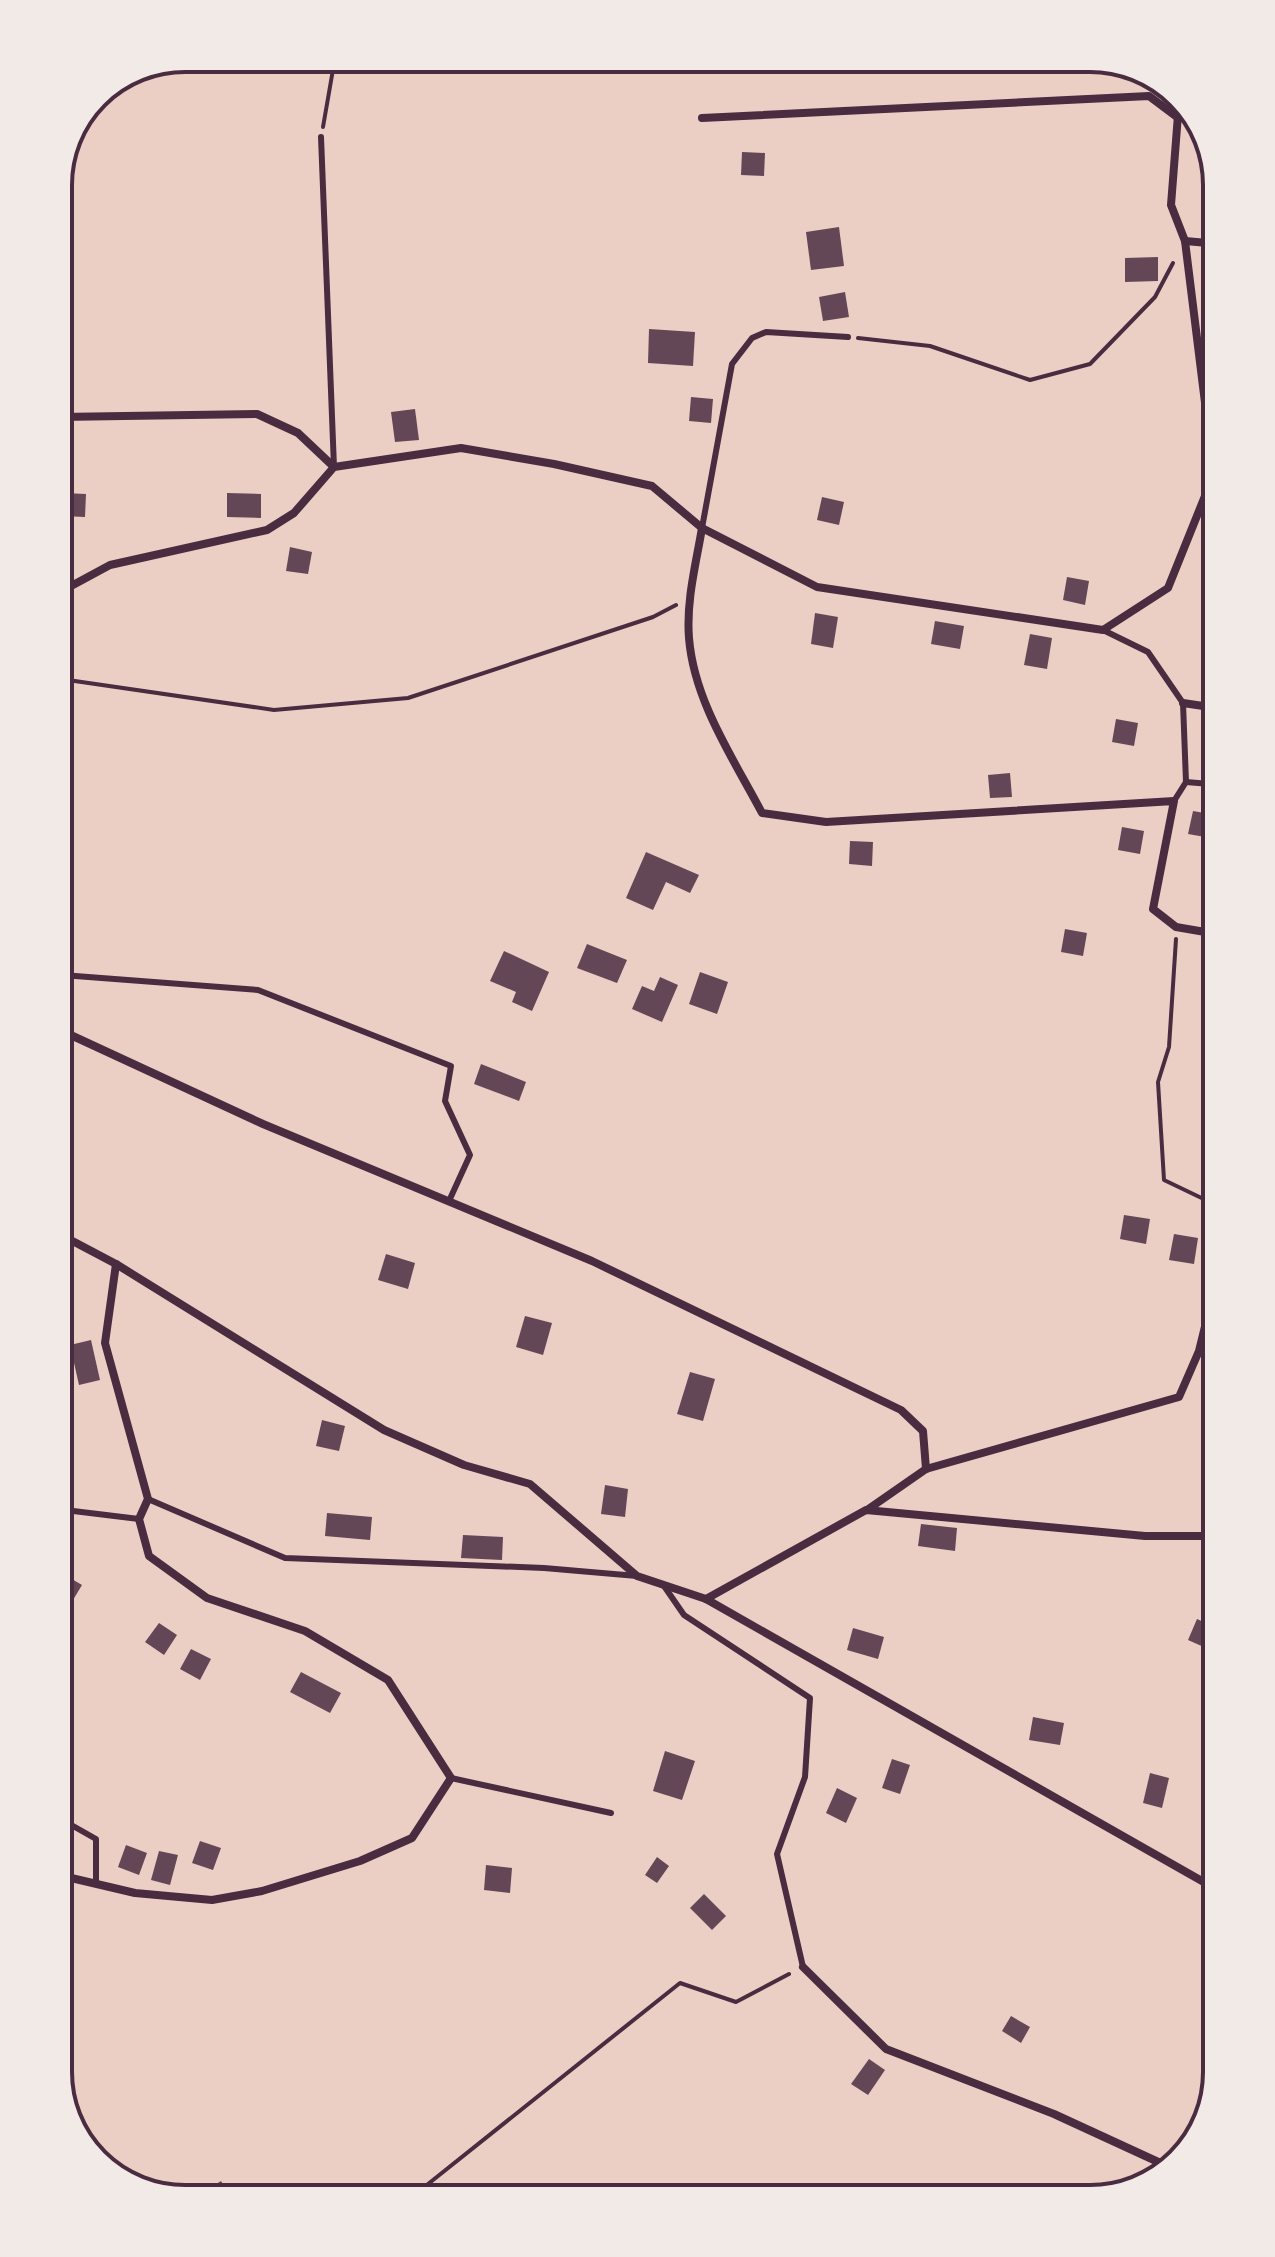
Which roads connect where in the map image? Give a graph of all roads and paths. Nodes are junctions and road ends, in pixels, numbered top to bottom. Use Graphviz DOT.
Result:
graph roads {
  1 [pos="333,72"];
  2 [pos="1177,113"];
  3 [pos="1177,117"];
  4 [pos="1180,117"];
  5 [pos="702,118"];
  6 [pos="321,137"];
  7 [pos="1185,241"];
  8 [pos="1203,243"];
  9 [pos="848,337"];
  10 [pos="1203,386"];
  11 [pos="72,417"];
  12 [pos="334,467"];
  13 [pos="1203,501"];
  14 [pos="702,528"];
  15 [pos="72,586"];
  16 [pos="690,598"];
  17 [pos="1103,630"];
  18 [pos="72,681"];
  19 [pos="1183,703"];
  20 [pos="1203,706"];
  21 [pos="1186,782"];
  22 [pos="1203,783"];
  23 [pos="1174,801"];
  24 [pos="1176,927"];
  25 [pos="1203,932"];
  26 [pos="72,976"];
  27 [pos="72,1036"];
  28 [pos="1203,1199"];
  29 [pos="449,1201"];
  30 [pos="72,1241"];
  31 [pos="116,1264"];
  32 [pos="1203,1335"];
  33 [pos="926,1469"];
  34 [pos="148,1499"];
  35 [pos="866,1510"];
  36 [pos="72,1511"];
  37 [pos="139,1519"];
  38 [pos="1203,1536"];
  39 [pos="637,1576"];
  40 [pos="662,1585"];
  41 [pos="706,1599"];
  42 [pos="451,1778"];
  43 [pos="611,1813"];
  44 [pos="72,1825"];
  45 [pos="72,1878"];
  46 [pos="1203,1882"];
  47 [pos="96,1883"];
  48 [pos="803,1967"];
  49 [pos="1158,2162"];
  50 [pos="427,2185"];
  1 -- 6 [label="path"];
  2 -- 3 [label="street"];
  3 -- 4 [label="street"];
  3 -- 5 [label="street"];
  3 -- 7 [label="street"];
  6 -- 12 [label="lane"];
  7 -- 8 [label="street"];
  7 -- 9 [label="path"];
  7 -- 10 [label="street"];
  9 -- 14 [label="lane"];
  11 -- 12 [label="street"];
  12 -- 14 [label="street"];
  12 -- 15 [label="street"];
  13 -- 17 [label="street"];
  14 -- 16 [label="street"];
  14 -- 17 [label="street"];
  16 -- 18 [label="path"];
  16 -- 23 [label="street"];
  17 -- 19 [label="lane"];
  19 -- 20 [label="street"];
  19 -- 21 [label="lane"];
  21 -- 22 [label="lane"];
  21 -- 23 [label="lane"];
  23 -- 24 [label="street"];
  24 -- 25 [label="street"];
  24 -- 28 [label="path"];
  26 -- 29 [label="lane"];
  27 -- 29 [label="street"];
  29 -- 33 [label="street"];
  30 -- 31 [label="street"];
  31 -- 34 [label="street"];
  31 -- 39 [label="street"];
  32 -- 33 [label="street"];
  33 -- 35 [label="street"];
  34 -- 37 [label="street"];
  34 -- 39 [label="lane"];
  35 -- 38 [label="street"];
  35 -- 41 [label="street"];
  36 -- 37 [label="lane"];
  37 -- 42 [label="street"];
  39 -- 40 [label="street"];
  40 -- 41 [label="lane"];
  40 -- 48 [label="lane"];
  41 -- 46 [label="street"];
  42 -- 43 [label="lane"];
  42 -- 47 [label="street"];
  44 -- 47 [label="lane"];
  45 -- 47 [label="street"];
  48 -- 49 [label="street"];
  48 -- 50 [label="path"];
}
